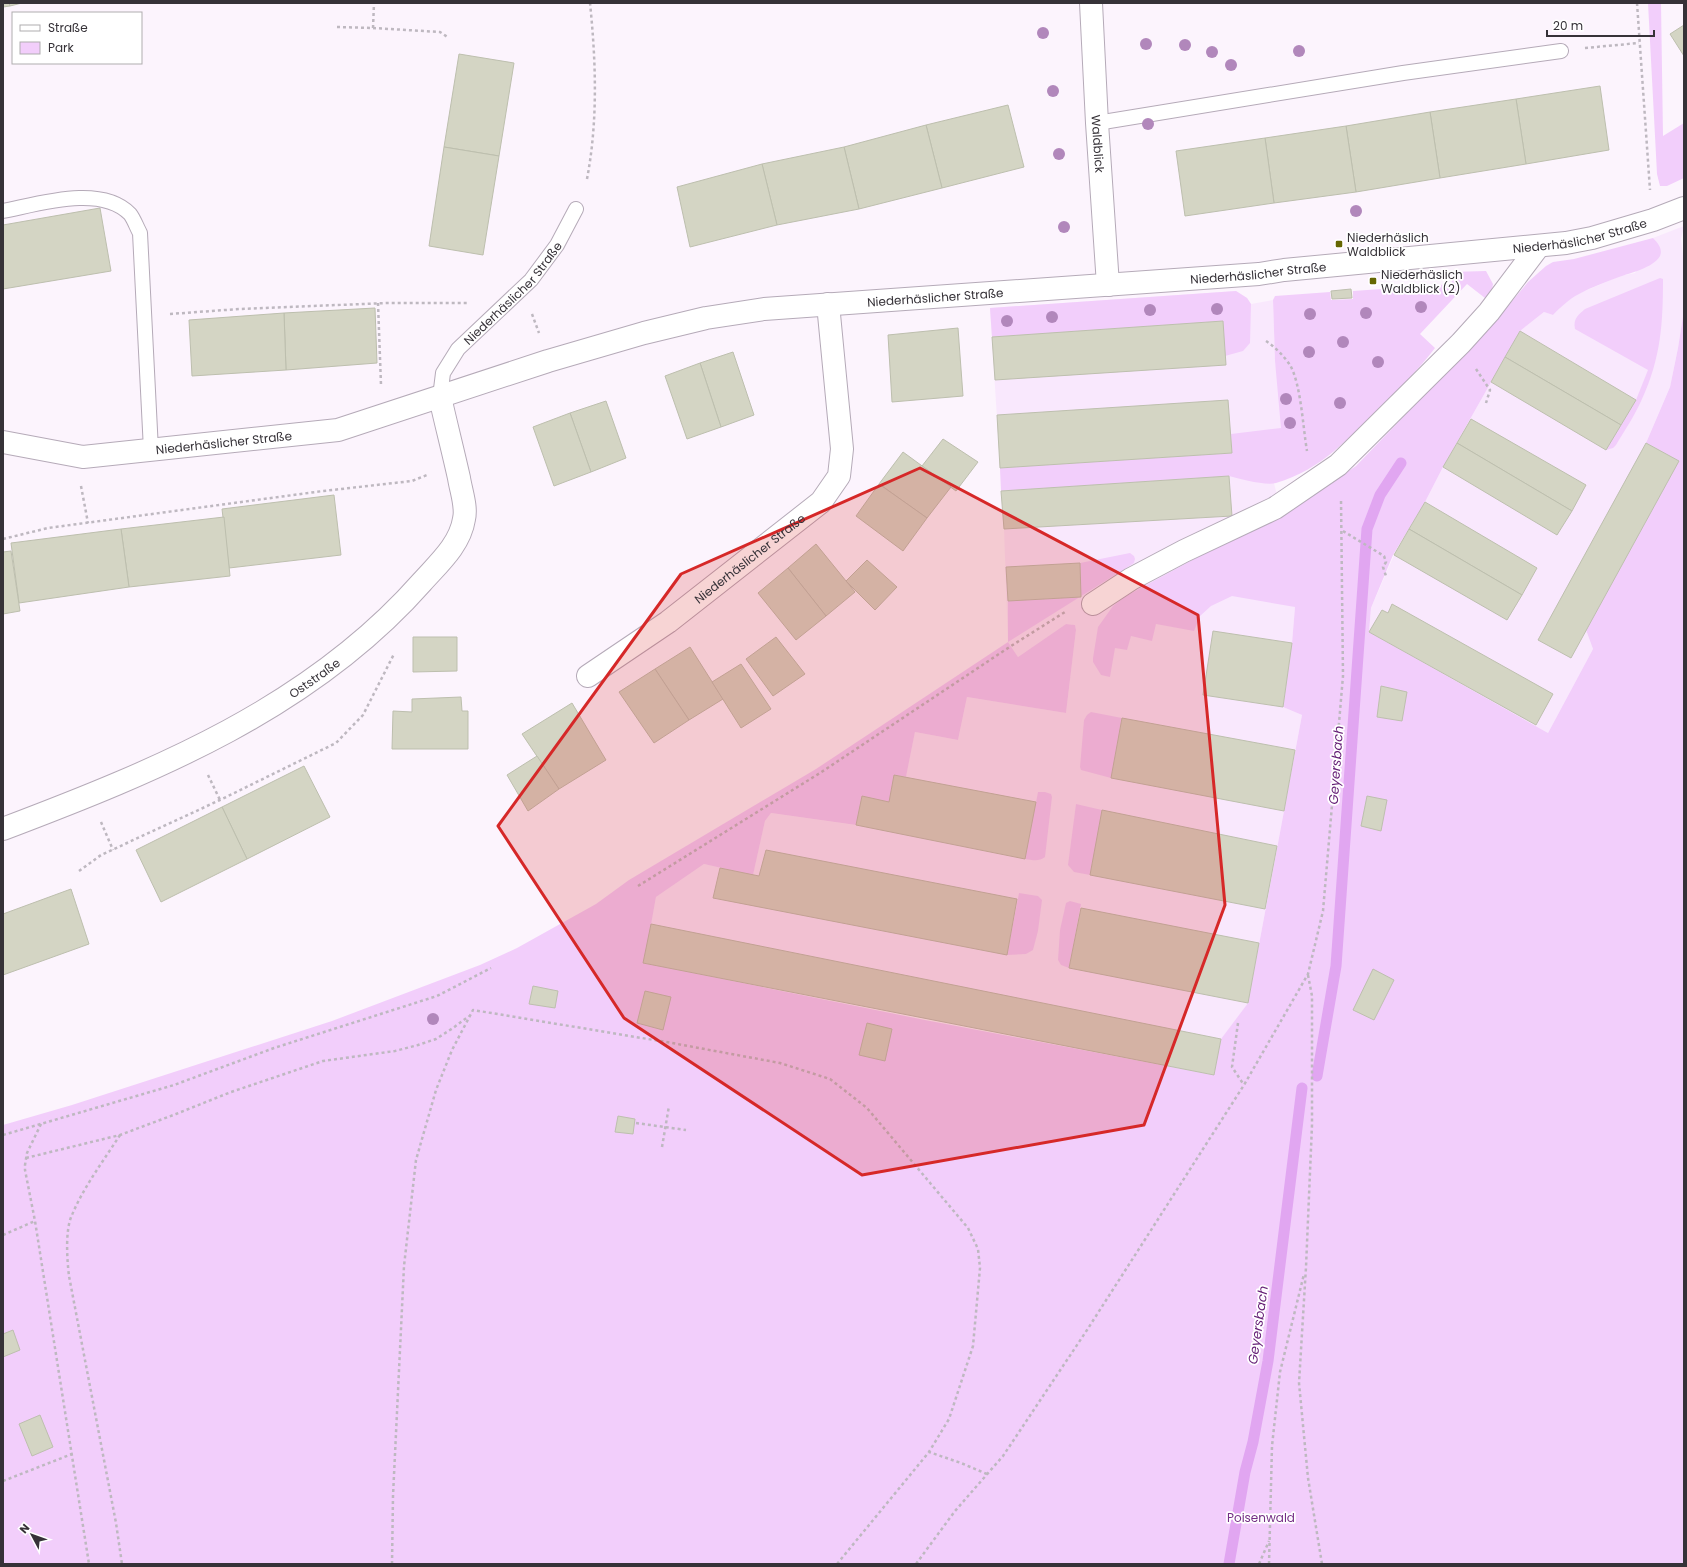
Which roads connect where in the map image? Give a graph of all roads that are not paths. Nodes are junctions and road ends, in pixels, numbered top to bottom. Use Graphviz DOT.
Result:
graph roads {
  1 [pos="1091,3"];
  2 [pos="1561,51"];
  3 [pos="1097,123"];
  4 [pos="576,208"];
  5 [pos="1684,208"];
  6 [pos="3,211"];
  7 [pos="1538,247"];
  8 [pos="1108,285"];
  9 [pos="828,304"];
  10 [pos="440,396"];
  11 [pos="3,442"];
  12 [pos="151,450"];
  13 [pos="1093,604"];
  14 [pos="588,676"];
  15 [pos="3,829"];
  1 -- 3 [label="street, Waldblick"];
  2 -- 3 [label="lane"];
  3 -- 8 [label="street, Waldblick"];
  4 -- 10 [label="lane, Niederhäslicher Straße"];
  5 -- 7 [label="street, Niederhäslicher Straße"];
  6 -- 12 [label="lane"];
  7 -- 8 [label="street, Niederhäslicher Straße"];
  7 -- 13 [label="street"];
  8 -- 9 [label="street, Niederhäslicher Straße"];
  9 -- 10 [label="street, Niederhäslicher Straße"];
  9 -- 14 [label="street, Niederhäslicher Straße"];
  10 -- 12 [label="street, Niederhäslicher Straße"];
  10 -- 15 [label="street, Oststraße"];
  11 -- 12 [label="street, Niederhäslicher Straße"];
}
